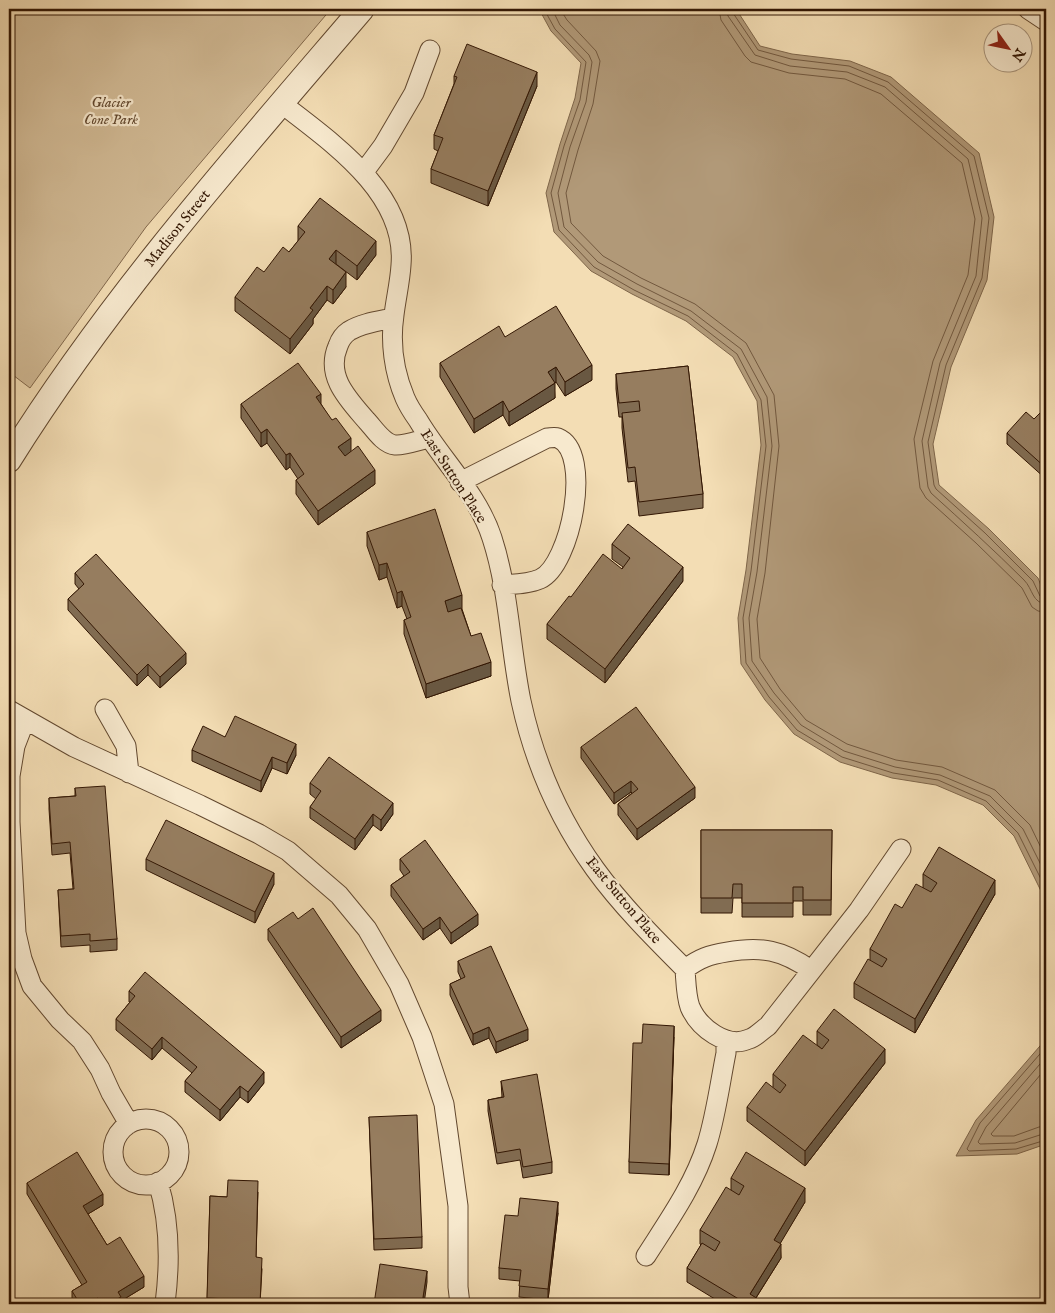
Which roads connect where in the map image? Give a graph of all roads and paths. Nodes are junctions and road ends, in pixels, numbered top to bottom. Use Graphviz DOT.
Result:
graph roads {
  1 [pos="362,9"];
  2 [pos="1028,9"];
  3 [pos="1046,20"];
  4 [pos="430,50"];
  5 [pos="282,103"];
  6 [pos="363,173"];
  7 [pos="393,318"];
  8 [pos="429,438"];
  9 [pos="9,460"];
  10 [pos="460,482"];
  11 [pos="502,585"];
  12 [pos="105,709"];
  13 [pos="9,710"];
  14 [pos="25,720"];
  15 [pos="128,773"];
  16 [pos="901,849"];
  17 [pos="686,969"];
  18 [pos="811,970"];
  19 [pos="726,1040"];
  20 [pos="129,1124"];
  21 [pos="158,1182"];
  22 [pos="646,1256"];
  23 [pos="165,1304"];
  24 [pos="460,1304"];
  1 -- 5 [label="street, Madison Street"];
  2 -- 3 [label="street"];
  4 -- 6 [label="street"];
  5 -- 6 [label="street, East Sutton Place"];
  5 -- 9 [label="street, Madison Street"];
  6 -- 7 [label="street, East Sutton Place"];
  7 -- 8 [label="street, East Sutton Place"];
  7 -- 8 [label="street"];
  8 -- 10 [label="street, East Sutton Place"];
  10 -- 11 [label="street, East Sutton Place"];
  10 -- 11 [label="street"];
  11 -- 17 [label="street, East Sutton Place"];
  12 -- 15 [label="street"];
  13 -- 14 [label="street"];
  14 -- 15 [label="street"];
  14 -- 20 [label="street"];
  15 -- 24 [label="street"];
  16 -- 18 [label="street"];
  17 -- 18 [label="street"];
  17 -- 19 [label="street"];
  18 -- 19 [label="street"];
  19 -- 22 [label="street"];
  20 -- 21 [label="street"];
  20 -- 21 [label="street"];
  21 -- 23 [label="street"];
}
